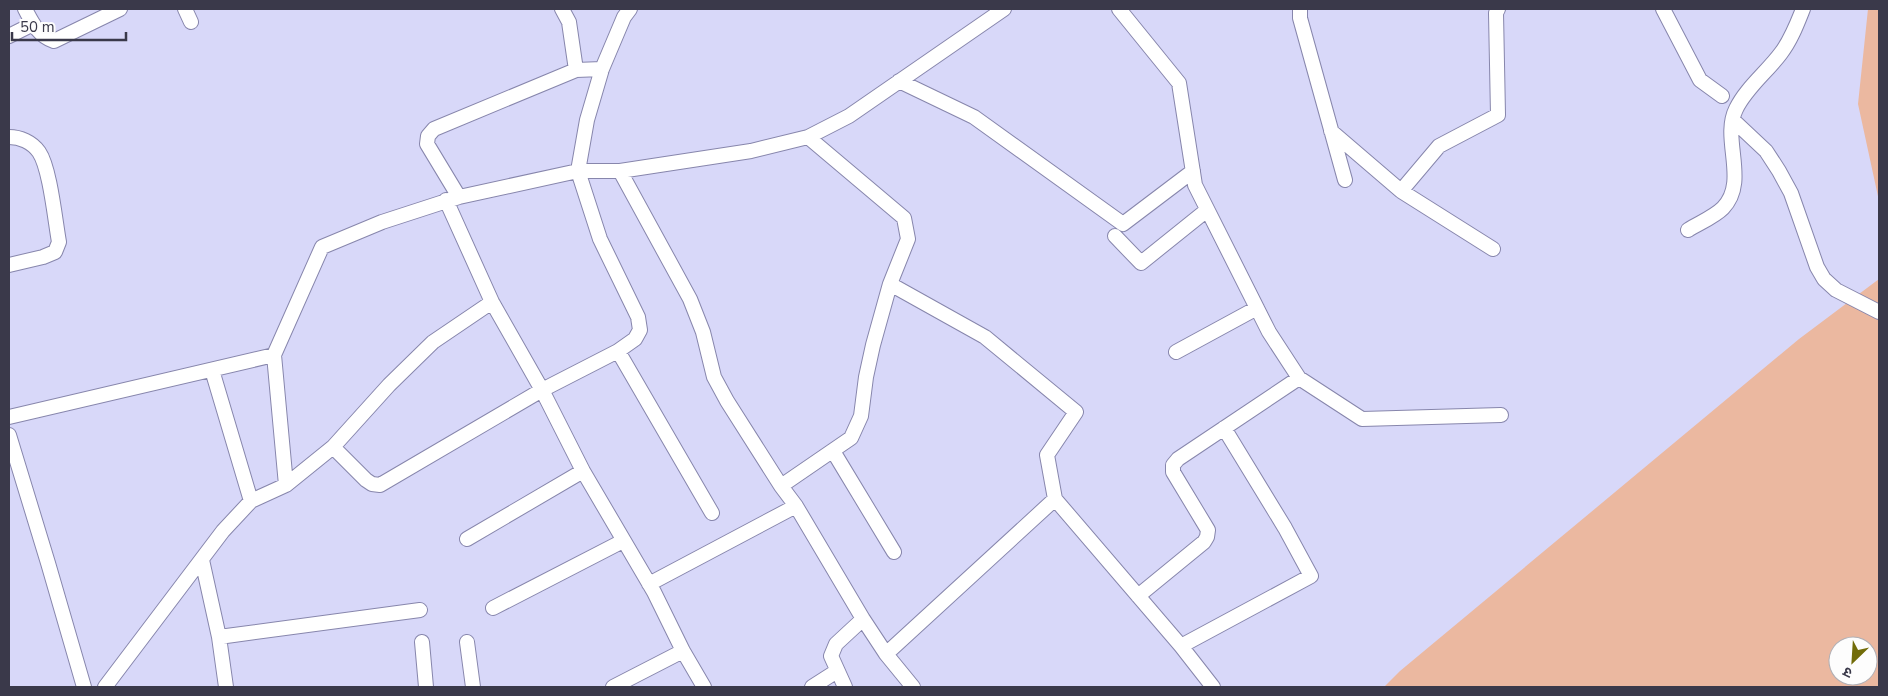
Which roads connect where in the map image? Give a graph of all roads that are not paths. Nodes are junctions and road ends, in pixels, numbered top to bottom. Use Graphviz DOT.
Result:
graph roads {
  1 [pos="25,9"];
  2 [pos="120,9"];
  3 [pos="185,9"];
  4 [pos="562,9"];
  5 [pos="630,9"];
  6 [pos="1004,9"];
  7 [pos="1119,9"];
  8 [pos="1300,9"];
  9 [pos="1498,9"];
  10 [pos="1663,9"];
  11 [pos="1803,9"];
  12 [pos="191,22"];
  13 [pos="33,24"];
  14 [pos="9,36"];
  15 [pos="602,69"];
  16 [pos="576,70"];
  17 [pos="900,81"];
  18 [pos="1722,96"];
  19 [pos="1733,120"];
  20 [pos="1331,131"];
  21 [pos="9,136"];
  22 [pos="808,137"];
  23 [pos="578,171"];
  24 [pos="620,171"];
  25 [pos="1193,171"];
  26 [pos="1345,180"];
  27 [pos="1401,191"];
  28 [pos="452,198"];
  29 [pos="1207,210"];
  30 [pos="1688,230"];
  31 [pos="1115,236"];
  32 [pos="1493,249"];
  33 [pos="9,265"];
  34 [pos="890,284"];
  35 [pos="492,302"];
  36 [pos="1257,308"];
  37 [pos="1879,312"];
  38 [pos="618,351"];
  39 [pos="1176,352"];
  40 [pos="274,356"];
  41 [pos="212,370"];
  42 [pos="1299,378"];
  43 [pos="542,390"];
  44 [pos="1501,415"];
  45 [pos="9,417"];
  46 [pos="1224,428"];
  47 [pos="9,436"];
  48 [pos="333,446"];
  49 [pos="833,451"];
  50 [pos="583,471"];
  51 [pos="286,485"];
  52 [pos="781,486"];
  53 [pos="1054,499"];
  54 [pos="251,501"];
  55 [pos="796,506"];
  56 [pos="712,513"];
  57 [pos="467,539"];
  58 [pos="623,540"];
  59 [pos="894,552"];
  60 [pos="202,560"];
  61 [pos="655,593"];
  62 [pos="1138,596"];
  63 [pos="494,608"];
  64 [pos="420,610"];
  65 [pos="863,619"];
  66 [pos="219,637"];
  67 [pos="422,642"];
  68 [pos="467,642"];
  69 [pos="1181,646"];
  70 [pos="683,651"];
  71 [pos="886,654"];
  72 [pos="837,671"];
  73 [pos="84,687"];
  74 [pos="105,687"];
  75 [pos="226,687"];
  76 [pos="426,687"];
  77 [pos="473,687"];
  78 [pos="613,687"];
  79 [pos="704,687"];
  80 [pos="812,687"];
  81 [pos="845,687"];
  82 [pos="913,687"];
  83 [pos="1213,687"];
  1 -- 13 [label="street"];
  2 -- 13 [label="street"];
  3 -- 12 [label="street"];
  4 -- 16 [label="street"];
  5 -- 15 [label="street"];
  6 -- 17 [label="street"];
  7 -- 25 [label="street"];
  8 -- 20 [label="street"];
  9 -- 27 [label="street"];
  10 -- 18 [label="street"];
  11 -- 19 [label="street"];
  13 -- 14 [label="street"];
  15 -- 16 [label="street"];
  15 -- 23 [label="street"];
  16 -- 28 [label="street"];
  17 -- 22 [label="street"];
  17 -- 25 [label="street"];
  19 -- 30 [label="street"];
  19 -- 37 [label="street"];
  20 -- 26 [label="street"];
  20 -- 27 [label="street"];
  21 -- 33 [label="street"];
  22 -- 24 [label="street"];
  22 -- 34 [label="street"];
  23 -- 24 [label="street"];
  23 -- 28 [label="street"];
  23 -- 38 [label="street"];
  24 -- 52 [label="street"];
  25 -- 29 [label="street"];
  27 -- 32 [label="street"];
  28 -- 35 [label="street"];
  28 -- 40 [label="street"];
  29 -- 31 [label="street"];
  29 -- 36 [label="street"];
  34 -- 49 [label="street"];
  34 -- 53 [label="street"];
  35 -- 43 [label="street"];
  35 -- 48 [label="street"];
  36 -- 39 [label="street"];
  36 -- 42 [label="street"];
  38 -- 43 [label="street"];
  38 -- 56 [label="street"];
  40 -- 41 [label="street"];
  40 -- 51 [label="street"];
  41 -- 45 [label="street"];
  41 -- 54 [label="street"];
  42 -- 44 [label="street"];
  42 -- 46 [label="street"];
  43 -- 48 [label="street"];
  43 -- 50 [label="street"];
  46 -- 62 [label="street"];
  46 -- 69 [label="street"];
  47 -- 73 [label="street"];
  48 -- 51 [label="street"];
  49 -- 52 [label="street"];
  49 -- 59 [label="street"];
  50 -- 57 [label="street"];
  50 -- 58 [label="street"];
  51 -- 54 [label="street"];
  52 -- 55 [label="street"];
  53 -- 62 [label="street"];
  53 -- 71 [label="street"];
  54 -- 60 [label="street"];
  55 -- 61 [label="street"];
  55 -- 65 [label="street"];
  58 -- 61 [label="street"];
  58 -- 63 [label="street"];
  60 -- 66 [label="street"];
  60 -- 74 [label="street"];
  61 -- 70 [label="street"];
  62 -- 69 [label="street"];
  64 -- 66 [label="street"];
  65 -- 71 [label="street"];
  65 -- 72 [label="street"];
  66 -- 75 [label="street"];
  67 -- 76 [label="street"];
  68 -- 77 [label="street"];
  69 -- 83 [label="street"];
  70 -- 78 [label="street"];
  70 -- 79 [label="street"];
  71 -- 82 [label="street"];
  72 -- 80 [label="street"];
  72 -- 81 [label="street"];
}
